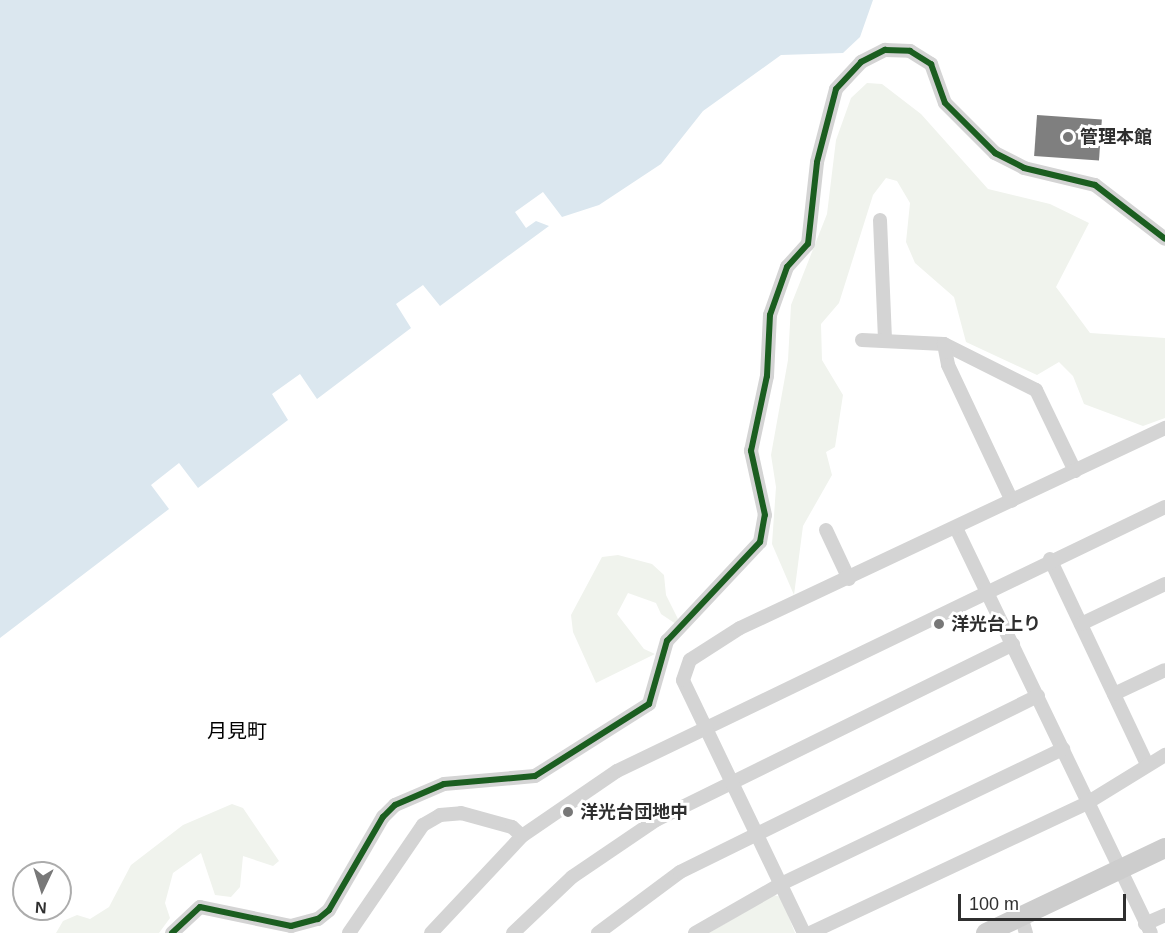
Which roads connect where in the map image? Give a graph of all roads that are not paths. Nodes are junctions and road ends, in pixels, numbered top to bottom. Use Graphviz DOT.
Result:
graph roads {
  1 [pos="880,220"];
  2 [pos="1165,239"];
  3 [pos="862,340"];
  4 [pos="885,340"];
  5 [pos="944,344"];
  6 [pos="1165,428"];
  7 [pos="1075,471"];
  8 [pos="1012,501"];
  9 [pos="1165,507"];
  10 [pos="956,528"];
  11 [pos="826,530"];
  12 [pos="1050,559"];
  13 [pos="849,579"];
  14 [pos="1165,584"];
  15 [pos="987,590"];
  16 [pos="1081,624"];
  17 [pos="1013,644"];
  18 [pos="1165,670"];
  19 [pos="1114,694"];
  20 [pos="1038,696"];
  21 [pos="706,725"];
  22 [pos="1063,749"];
  23 [pos="1165,755"];
  24 [pos="1147,764"];
  25 [pos="731,780"];
  26 [pos="1087,804"];
  27 [pos="756,832"];
  28 [pos="522,836"];
  29 [pos="1165,848"];
  30 [pos="1119,870"];
  31 [pos="781,884"];
  32 [pos="1165,915"];
  33 [pos="1024,924"];
  34 [pos="1148,928"];
  35 [pos="700,932"];
  36 [pos="172,933"];
  37 [pos="349,933"];
  38 [pos="430,933"];
  39 [pos="513,933"];
  40 [pos="598,933"];
  41 [pos="804,933"];
  42 [pos="810,933"];
  43 [pos="986,933"];
  1 -- 4 [label="street"];
  2 -- 36 [label="street"];
  3 -- 4 [label="street"];
  4 -- 5 [label="street"];
  5 -- 7 [label="street"];
  5 -- 8 [label="street"];
  6 -- 7 [label="street"];
  7 -- 8 [label="street"];
  8 -- 10 [label="street"];
  9 -- 12 [label="street"];
  10 -- 13 [label="street"];
  10 -- 15 [label="street"];
  11 -- 13 [label="street"];
  12 -- 15 [label="street"];
  12 -- 16 [label="street"];
  13 -- 21 [label="street"];
  14 -- 16 [label="street"];
  15 -- 17 [label="street"];
  15 -- 21 [label="street"];
  16 -- 19 [label="street"];
  17 -- 20 [label="street"];
  17 -- 25 [label="street"];
  18 -- 19 [label="street"];
  19 -- 24 [label="street"];
  20 -- 22 [label="street"];
  20 -- 27 [label="street"];
  21 -- 25 [label="street"];
  21 -- 28 [label="street"];
  22 -- 26 [label="street"];
  22 -- 31 [label="street"];
  23 -- 24 [label="street"];
  24 -- 26 [label="street"];
  25 -- 27 [label="street"];
  25 -- 39 [label="street"];
  26 -- 30 [label="street"];
  26 -- 42 [label="street"];
  27 -- 31 [label="street"];
  27 -- 40 [label="street"];
  28 -- 37 [label="street"];
  28 -- 38 [label="street"];
  29 -- 30 [label="street"];
  30 -- 33 [label="street"];
  30 -- 34 [label="street"];
  31 -- 35 [label="street"];
  31 -- 41 [label="street"];
  32 -- 34 [label="street"];
  33 -- 43 [label="street"];
}
